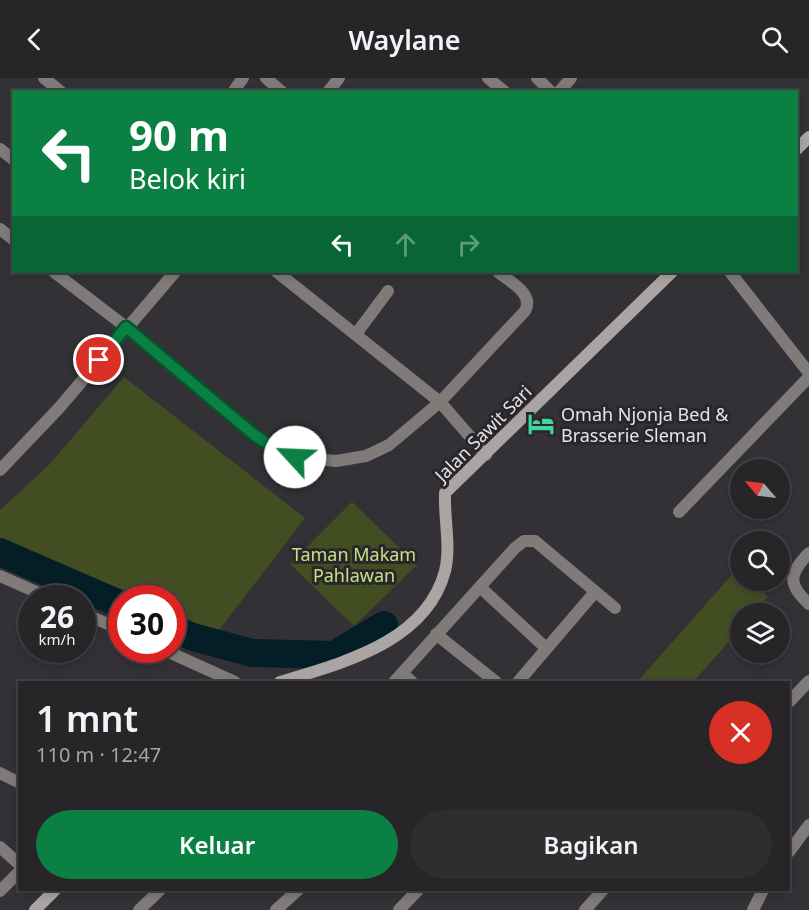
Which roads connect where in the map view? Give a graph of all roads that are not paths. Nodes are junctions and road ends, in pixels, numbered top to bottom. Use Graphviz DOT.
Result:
graph roads {
  1 [pos="44,78"];
  2 [pos="243,78"];
  3 [pos="266,78"];
  4 [pos="339,78"];
  5 [pos="489,78"];
  6 [pos="537,78"];
  7 [pos="571,78"];
  8 [pos="59,90"];
  9 [pos="234,90"];
  10 [pos="280,90"];
  11 [pos="330,90"];
  12 [pos="503,90"];
  13 [pos="549,90"];
  14 [pos="561,90"];
  15 [pos="809,137"];
  16 [pos="798,148"];
  17 [pos="0,149"];
  18 [pos="12,158"];
  19 [pos="0,229"];
  20 [pos="12,238"];
  21 [pos="55,273"];
  22 [pos="174,273"];
  23 [pos="278,273"];
  24 [pos="499,273"];
  25 [pos="671,273"];
  26 [pos="731,273"];
  27 [pos="388,291"];
  28 [pos="126,327"];
  29 [pos="356,334"];
  30 [pos="809,375"];
  31 [pos="440,402"];
  32 [pos="486,455"];
  33 [pos="0,471"];
  34 [pos="679,512"];
  35 [pos="809,554"];
  36 [pos="0,576"];
  37 [pos="20,585"];
  38 [pos="480,587"];
  39 [pos="595,592"];
  40 [pos="809,604"];
  41 [pos="615,608"];
  42 [pos="436,634"];
  43 [pos="546,648"];
  44 [pos="186,660"];
  45 [pos="214,672"];
  46 [pos="398,678"];
  47 [pos="205,681"];
  48 [pos="233,681"];
  49 [pos="283,681"];
  50 [pos="495,681"];
  51 [pos="519,681"];
  52 [pos="809,681"];
  53 [pos="790,701"];
  54 [pos="0,773"];
  55 [pos="18,782"];
  56 [pos="809,825"];
  57 [pos="0,847"];
  58 [pos="790,851"];
  59 [pos="18,863"];
  60 [pos="18,873"];
  61 [pos="0,891"];
  62 [pos="54,891"];
  63 [pos="159,891"];
  64 [pos="297,891"];
  65 [pos="417,891"];
  66 [pos="602,891"];
  67 [pos="762,891"];
  68 [pos="35,910"];
  69 [pos="139,910"];
  70 [pos="276,910"];
  71 [pos="399,910"];
  72 [pos="585,910"];
  73 [pos="753,910"];
  1 -- 8 [label="street"];
  2 -- 9 [label="street"];
  3 -- 10 [label="street"];
  4 -- 11 [label="street"];
  5 -- 12 [label="street"];
  6 -- 13 [label="street"];
  7 -- 14 [label="street"];
  15 -- 16 [label="main road"];
  17 -- 18 [label="street"];
  19 -- 20 [label="street"];
  21 -- 28 [label="street"];
  22 -- 28 [label="street"];
  23 -- 29 [label="street"];
  24 -- 31 [label="street"];
  25 -- 32 [label="main road, Jalan Sawit Sari"];
  26 -- 30 [label="street"];
  27 -- 29 [label="street"];
  28 -- 31 [label="street"];
  28 -- 33 [label="street"];
  29 -- 31 [label="street"];
  30 -- 34 [label="street"];
  31 -- 32 [label="street"];
  32 -- 49 [label="main road, Jalan Sawit Sari"];
  35 -- 40 [label="street"];
  36 -- 37 [label="street"];
  38 -- 39 [label="street"];
  38 -- 42 [label="street"];
  38 -- 43 [label="street"];
  39 -- 41 [label="street"];
  39 -- 43 [label="street"];
  42 -- 46 [label="street"];
  42 -- 50 [label="street"];
  43 -- 51 [label="street"];
  44 -- 45 [label="street"];
  45 -- 47 [label="street"];
  45 -- 48 [label="street"];
  52 -- 53 [label="street"];
  54 -- 55 [label="street"];
  56 -- 58 [label="street"];
  57 -- 59 [label="street"];
  60 -- 61 [label="street"];
  62 -- 68 [label="main road"];
  63 -- 69 [label="street"];
  64 -- 70 [label="street"];
  65 -- 71 [label="street"];
  66 -- 72 [label="street"];
  67 -- 73 [label="street"];
}
